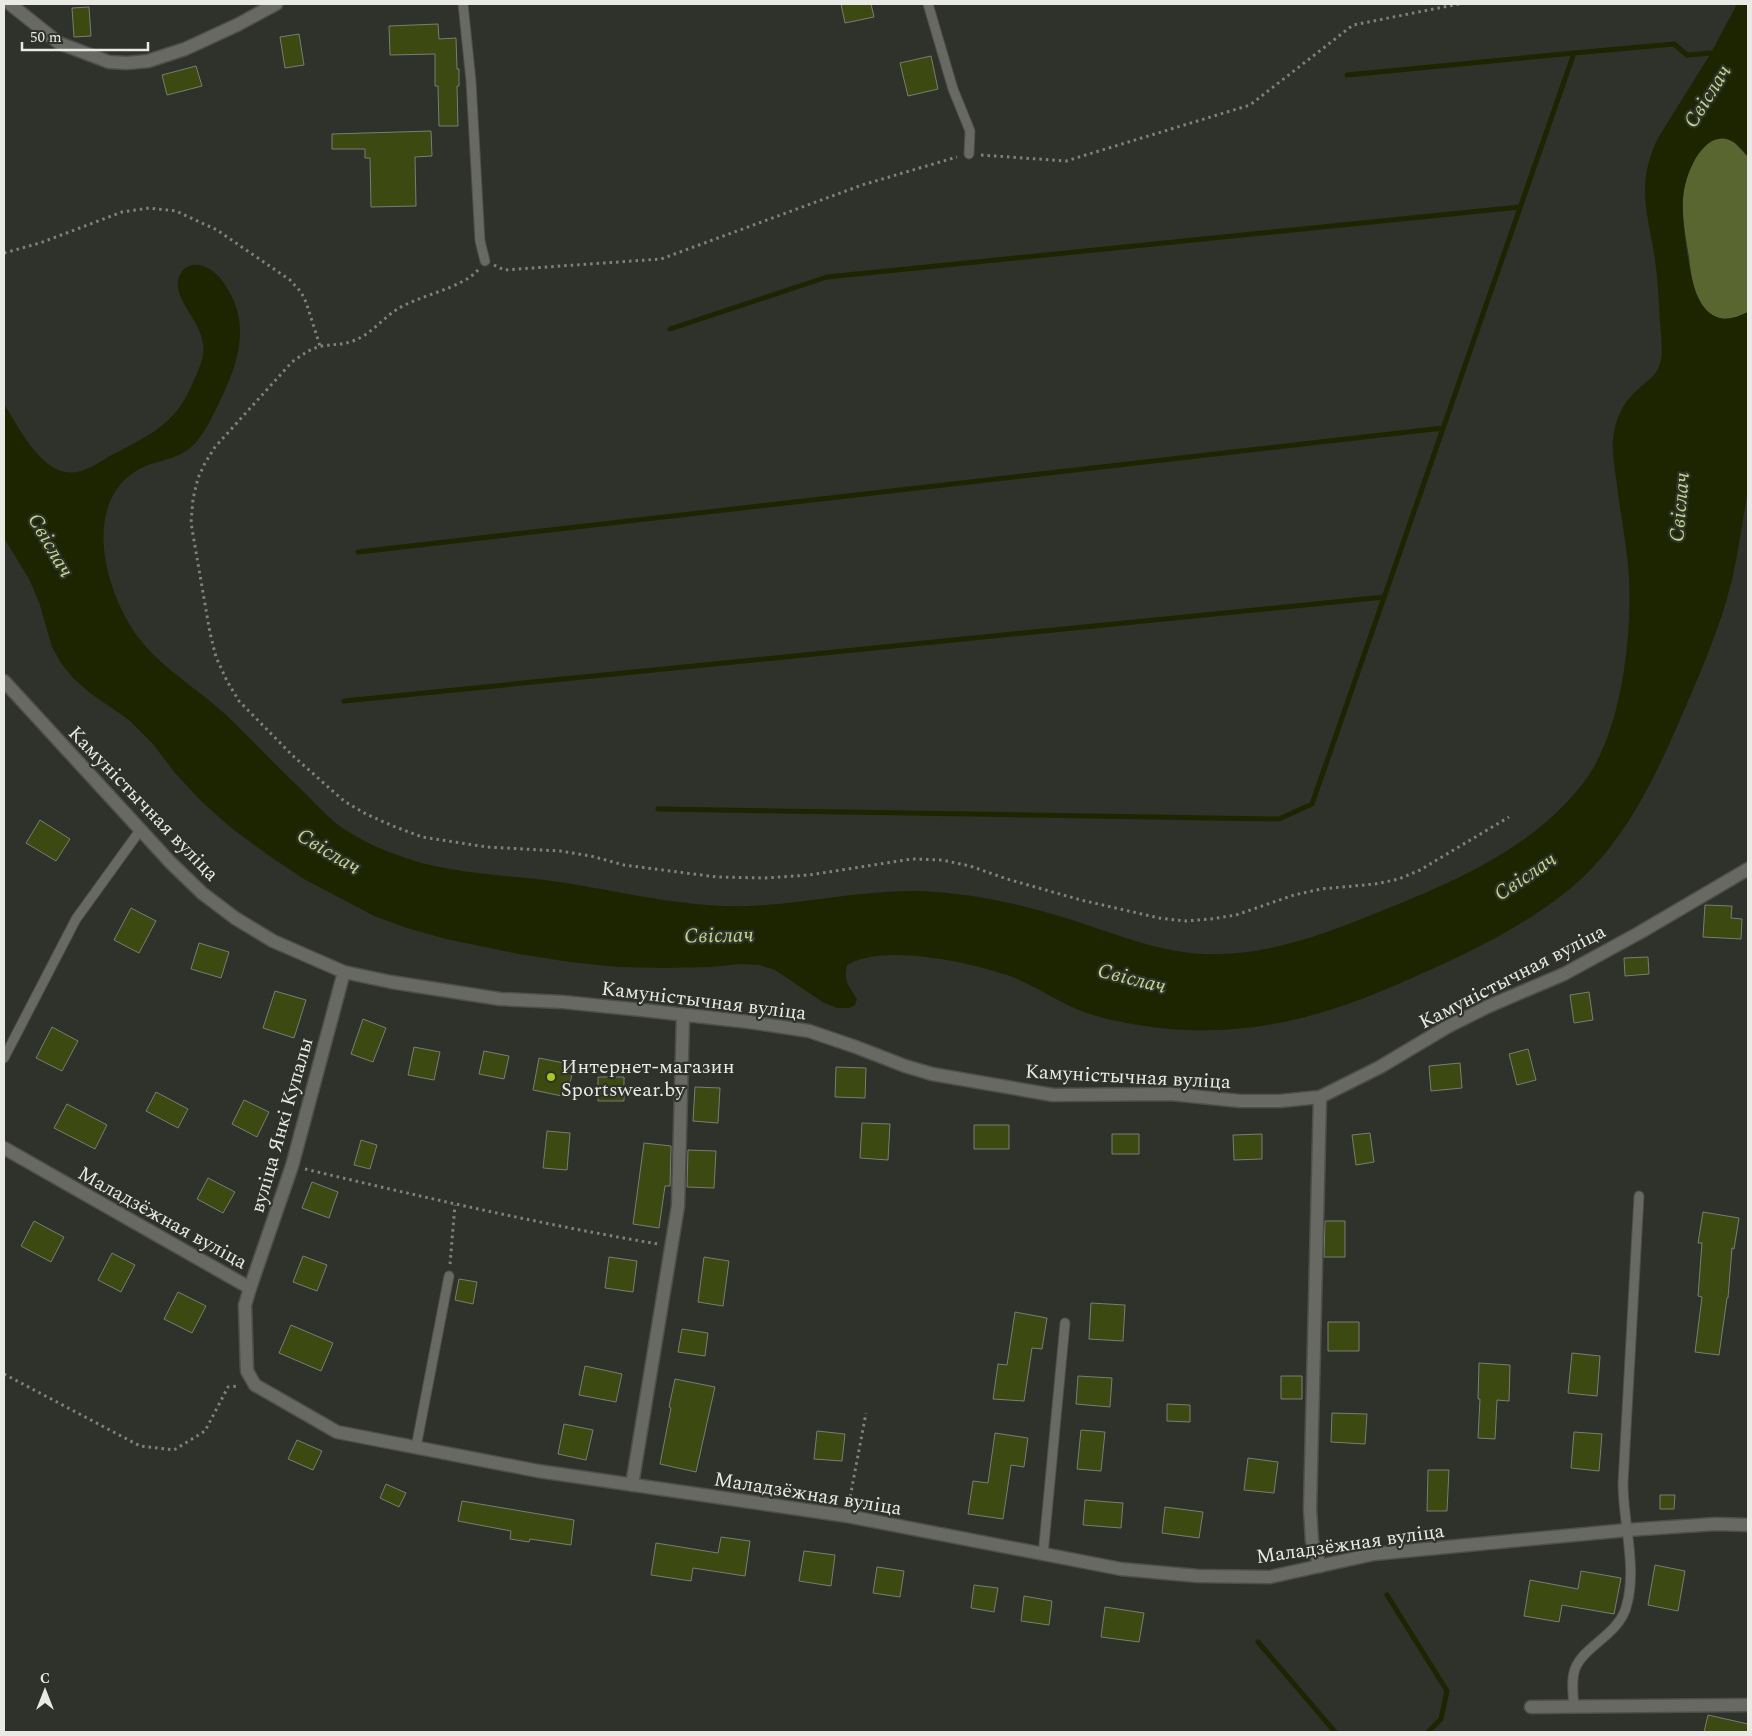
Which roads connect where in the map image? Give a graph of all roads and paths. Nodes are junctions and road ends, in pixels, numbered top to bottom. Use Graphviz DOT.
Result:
graph roads {
  1 [pos="10,4"];
  2 [pos="276,4"];
  3 [pos="463,4"];
  4 [pos="928,4"];
  5 [pos="969,154"];
  6 [pos="4,253"];
  7 [pos="485,262"];
  8 [pos="320,346"];
  9 [pos="4,682"];
  10 [pos="1509,817"];
  11 [pos="140,829"];
  12 [pos="1748,869"];
  13 [pos="344,972"];
  14 [pos="683,1016"];
  15 [pos="4,1058"];
  16 [pos="1320,1097"];
  17 [pos="4,1148"];
  18 [pos="292,1166"];
  19 [pos="1639,1196"];
  20 [pos="455,1205"];
  21 [pos="672,1246"];
  22 [pos="449,1276"];
  23 [pos="250,1288"];
  24 [pos="1065,1323"];
  25 [pos="4,1374"];
  26 [pos="255,1385"];
  27 [pos="866,1413"];
  28 [pos="416,1448"];
  29 [pos="632,1485"];
  30 [pos="846,1516"];
  31 [pos="1748,1525"];
  32 [pos="1626,1530"];
  33 [pos="1043,1555"];
  34 [pos="1320,1566"];
  35 [pos="1748,1705"];
  36 [pos="1531,1707"];
  37 [pos="1574,1707"];
  1 -- 2 [label="street"];
  3 -- 7 [label="lane"];
  4 -- 5 [label="lane"];
  6 -- 8 [label="path"];
  7 -- 8 [label="path"];
  8 -- 10 [label="path"];
  9 -- 11 [label="street, Камуністычная вуліца"];
  11 -- 13 [label="street, Камуністычная вуліца"];
  11 -- 15 [label="lane"];
  12 -- 16 [label="street, Камуністычная вуліца"];
  13 -- 14 [label="street, Камуністычная вуліца"];
  13 -- 18 [label="street, вуліца Янкі Купалы"];
  14 -- 16 [label="street, Камуністычная вуліца"];
  14 -- 21 [label="street"];
  16 -- 34 [label="street"];
  17 -- 23 [label="street, Маладзёжная вуліца"];
  18 -- 20 [label="path"];
  18 -- 23 [label="street, вуліца Янкі Купалы"];
  19 -- 32 [label="lane"];
  20 -- 21 [label="path"];
  20 -- 22 [label="path"];
  21 -- 29 [label="street"];
  22 -- 28 [label="lane"];
  23 -- 26 [label="street, Маладзёжная вуліца"];
  24 -- 33 [label="lane"];
  25 -- 26 [label="path"];
  26 -- 28 [label="street, Маладзёжная вуліца"];
  27 -- 30 [label="path"];
  28 -- 29 [label="street, Маладзёжная вуліца"];
  29 -- 30 [label="street, Маладзёжная вуліца"];
  30 -- 33 [label="street, Маладзёжная вуліца"];
  31 -- 32 [label="street, Маладзёжная вуліца"];
  32 -- 34 [label="street, Маладзёжная вуліца"];
  32 -- 37 [label="lane"];
  33 -- 34 [label="street, Маладзёжная вуліца"];
  35 -- 37 [label="street"];
  36 -- 37 [label="street"];
}
